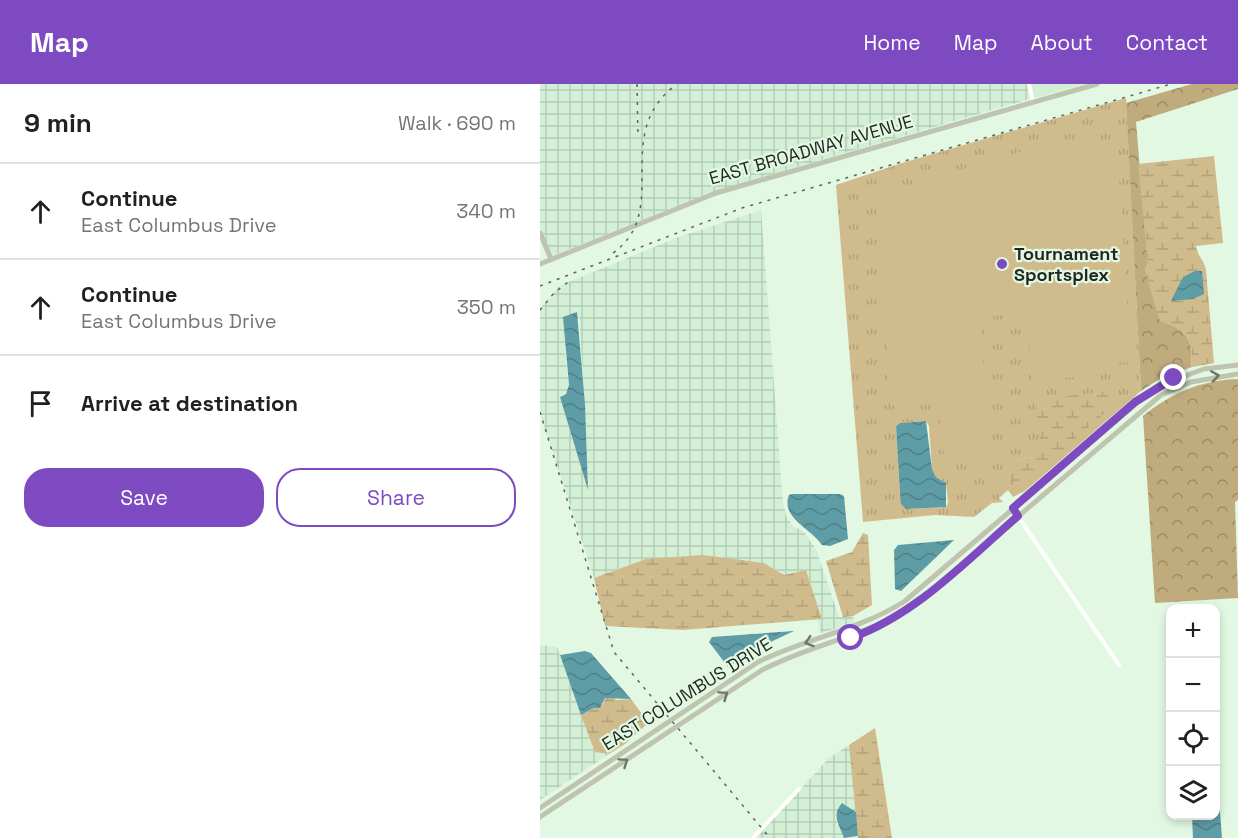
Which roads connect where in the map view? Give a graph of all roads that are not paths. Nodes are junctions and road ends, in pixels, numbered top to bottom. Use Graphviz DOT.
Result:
graph roads {
  1 [pos="1029,84"];
  2 [pos="1097,84"];
  3 [pos="1033,101"];
  4 [pos="540,233"];
  5 [pos="551,259"];
  6 [pos="540,264"];
  7 [pos="1238,365"];
  8 [pos="1238,374"];
  9 [pos="1013,508"];
  10 [pos="1018,516"];
  11 [pos="838,632"];
  12 [pos="842,640"];
  13 [pos="1119,665"];
  14 [pos="591,773"];
  15 [pos="597,780"];
  16 [pos="799,789"];
  17 [pos="540,808"];
  18 [pos="540,817"];
  19 [pos="753,838"];
  1 -- 3 [label="street"];
  2 -- 3 [label="street, EAST BROADWAY AVENUE"];
  3 -- 5 [label="street, EAST BROADWAY AVENUE"];
  4 -- 5 [label="street"];
  5 -- 6 [label="street, EAST BROADWAY AVENUE"];
  7 -- 9 [label="street, EAST COLUMBUS DRIVE"];
  10 -- 8 [label="street, EAST COLUMBUS DRIVE, one-way"];
  9 -- 10 [label="street"];
  9 -- 11 [label="street, EAST COLUMBUS DRIVE"];
  10 -- 12 [label="street, EAST COLUMBUS DRIVE"];
  10 -- 13 [label="street"];
  11 -- 12 [label="street"];
  11 -- 14 [label="street, EAST COLUMBUS DRIVE, one-way"];
  15 -- 12 [label="street, EAST COLUMBUS DRIVE, one-way"];
  14 -- 15 [label="street"];
  14 -- 17 [label="street, EAST COLUMBUS DRIVE"];
  15 -- 18 [label="street, EAST COLUMBUS DRIVE"];
  16 -- 19 [label="street"];
}
